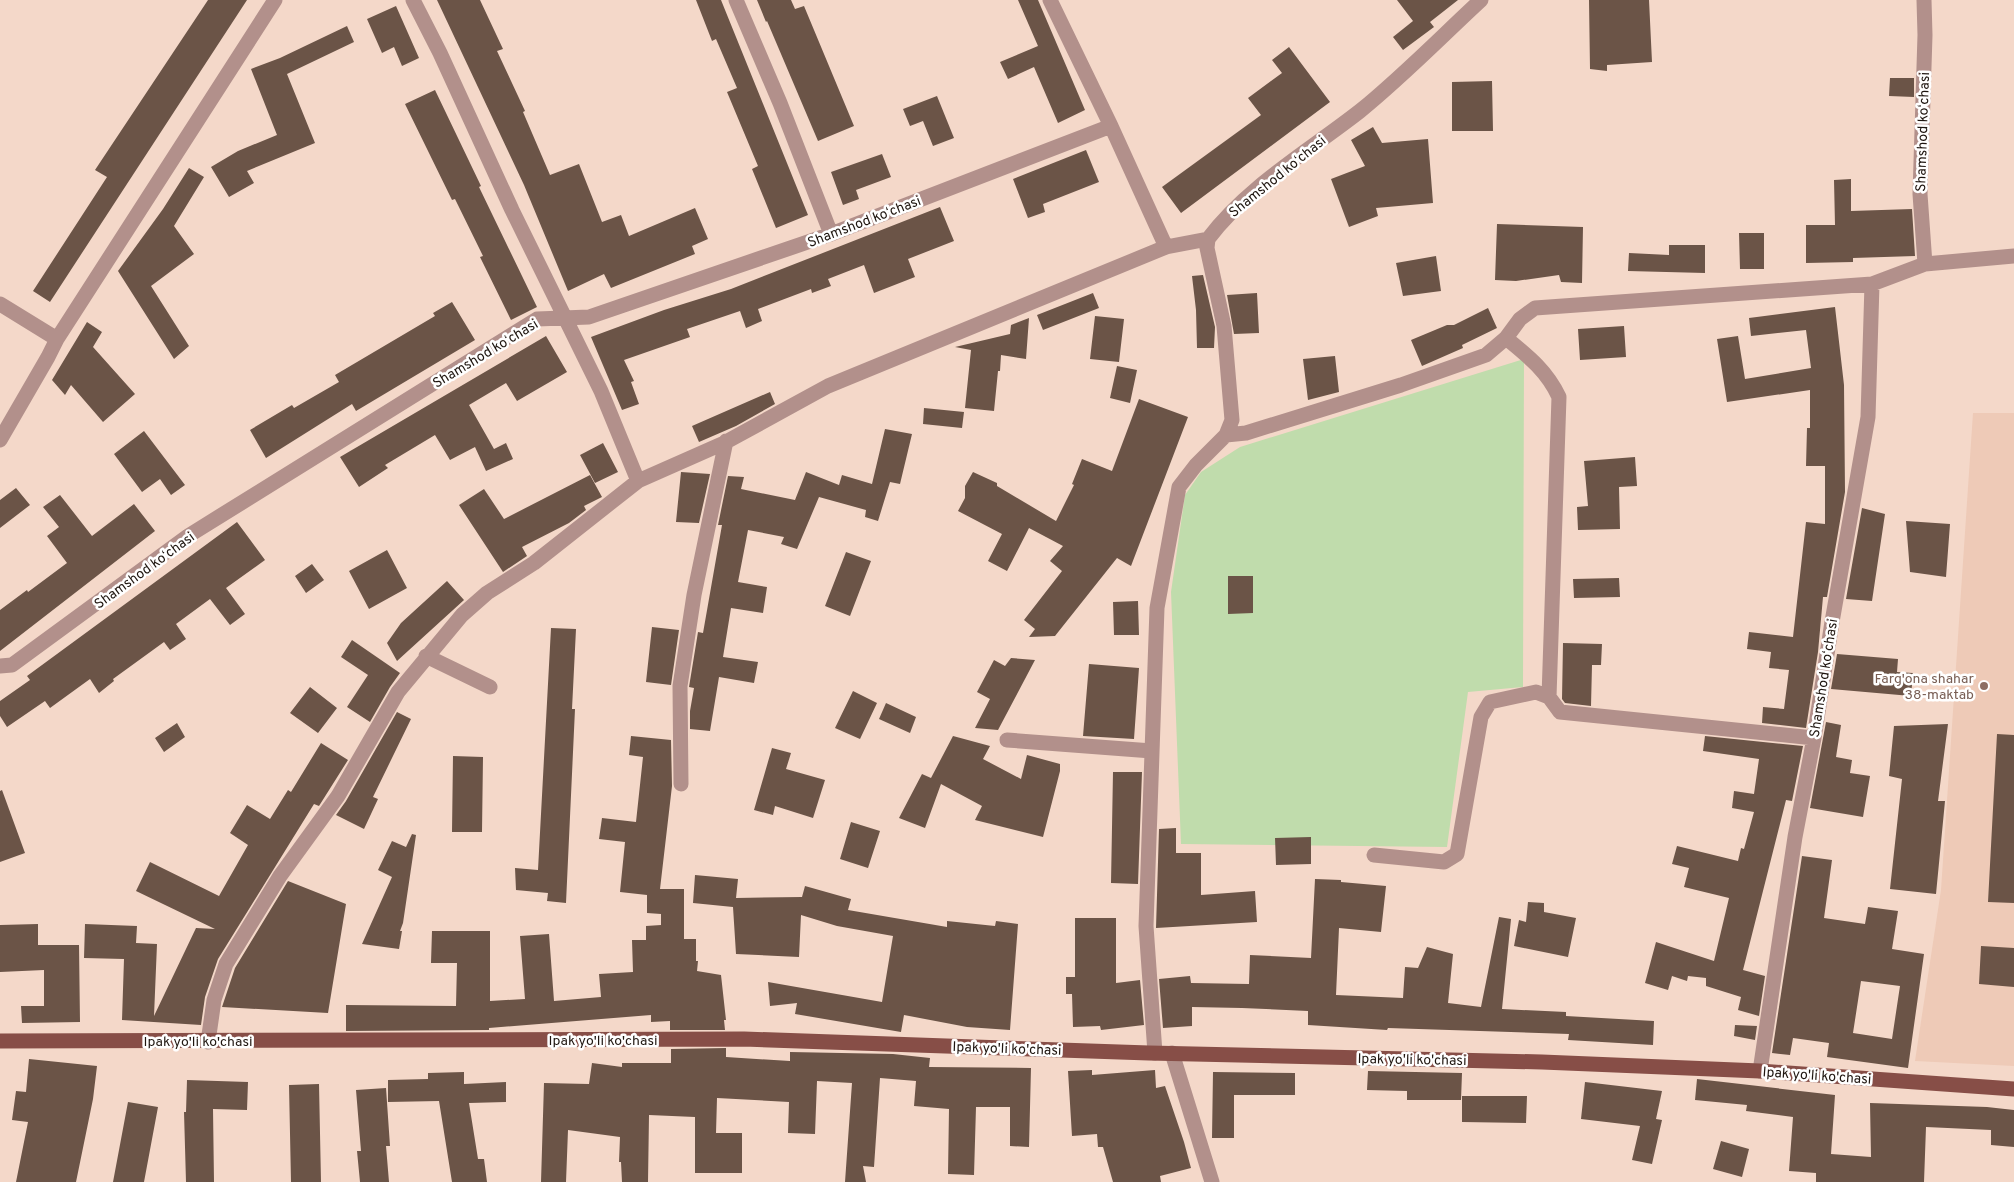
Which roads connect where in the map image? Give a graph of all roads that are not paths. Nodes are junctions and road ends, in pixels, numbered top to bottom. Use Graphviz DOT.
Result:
graph roads {
  1 [pos="275,0"];
  2 [pos="413,0"];
  3 [pos="736,0"];
  4 [pos="1050,0"];
  5 [pos="1480,0"];
  6 [pos="1924,0"];
  7 [pos="1111,126"];
  8 [pos="831,234"];
  9 [pos="1208,239"];
  10 [pos="1166,247"];
  11 [pos="2014,256"];
  12 [pos="1925,264"];
  13 [pos="1872,284"];
  14 [pos="0,304"];
  15 [pos="566,319"];
  16 [pos="1506,338"];
  17 [pos="57,339"];
  18 [pos="1226,434"];
  19 [pos="0,440"];
  20 [pos="726,442"];
  21 [pos="638,481"];
  22 [pos="426,656"];
  23 [pos="0,666"];
  24 [pos="490,687"];
  25 [pos="1549,697"];
  26 [pos="1814,738"];
  27 [pos="1007,740"];
  28 [pos="1152,751"];
  29 [pos="680,784"];
  30 [pos="1374,855"];
  31 [pos="0,1041"];
  32 [pos="208,1042"];
  33 [pos="1155,1053"];
  34 [pos="1172,1053"];
  35 [pos="1760,1071"];
  36 [pos="2014,1089"];
  37 [pos="1212,1182"];
  1 -- 17 [label="street"];
  2 -- 15 [label="street"];
  3 -- 8 [label="street"];
  4 -- 7 [label="street"];
  5 -- 9 [label="street, Shamshod koʻchasi"];
  6 -- 12 [label="street, Shamshod koʻchasi"];
  7 -- 8 [label="street, Shamshod koʻchasi"];
  7 -- 10 [label="street"];
  8 -- 15 [label="street, Shamshod koʻchasi"];
  9 -- 10 [label="street"];
  9 -- 18 [label="street"];
  10 -- 20 [label="street"];
  11 -- 12 [label="street"];
  12 -- 13 [label="street"];
  13 -- 16 [label="street"];
  13 -- 26 [label="street, Shamshod koʻchasi"];
  14 -- 17 [label="street"];
  15 -- 21 [label="street"];
  15 -- 23 [label="street, Shamshod koʻchasi"];
  16 -- 18 [label="street"];
  16 -- 25 [label="street"];
  17 -- 19 [label="street"];
  18 -- 28 [label="street"];
  20 -- 21 [label="street"];
  20 -- 29 [label="street"];
  21 -- 22 [label="street"];
  22 -- 24 [label="street"];
  22 -- 32 [label="street"];
  25 -- 26 [label="street"];
  25 -- 30 [label="street"];
  26 -- 35 [label="street, Shamshod koʻchasi"];
  27 -- 28 [label="street"];
  28 -- 33 [label="street"];
  31 -- 32 [label="main road, Ipak yo'li ko'chasi"];
  32 -- 33 [label="main road, Ipak yo'li ko'chasi"];
  33 -- 34 [label="main road, Ipak yo'li ko'chasi"];
  34 -- 35 [label="main road, Ipak yo'li ko'chasi"];
  34 -- 37 [label="street"];
  35 -- 36 [label="main road, Ipak yo'li ko'chasi"];
}
